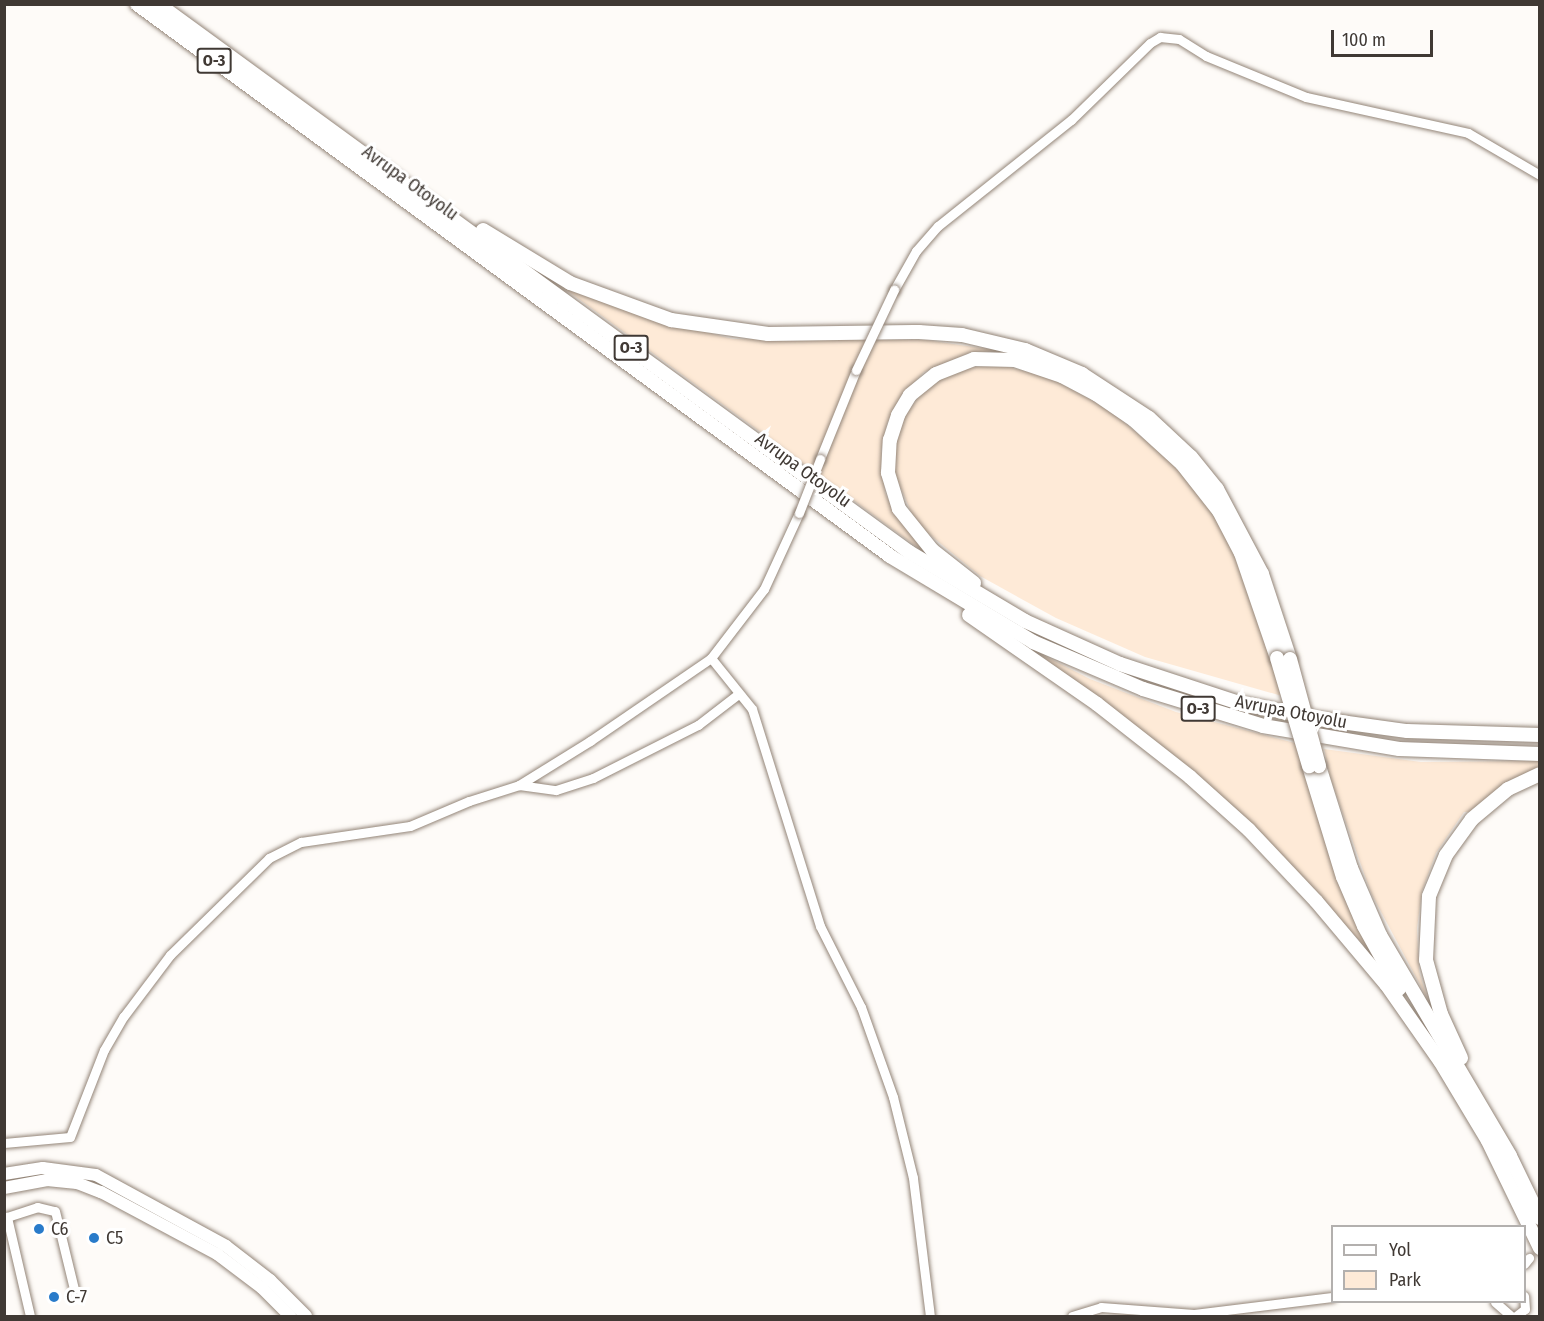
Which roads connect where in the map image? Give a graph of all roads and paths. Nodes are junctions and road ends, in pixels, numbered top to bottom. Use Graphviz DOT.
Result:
graph roads {
  1 [pos="136,4"];
  2 [pos="158,4"];
  3 [pos="1539,176"];
  4 [pos="400,180"];
  5 [pos="890,556"];
  6 [pos="711,658"];
  7 [pos="1283,659"];
  8 [pos="1120,664"];
  9 [pos="737,695"];
  10 [pos="1539,735"];
  11 [pos="1539,754"];
  12 [pos="1314,766"];
  13 [pos="1539,774"];
  14 [pos="519,785"];
  15 [pos="1440,1061"];
  16 [pos="4,1143"];
  17 [pos="1510,1156"];
  18 [pos="4,1174"];
  19 [pos="4,1188"];
  20 [pos="6,1218"];
  21 [pos="1539,1218"];
  22 [pos="1539,1248"];
  23 [pos="74,1289"];
  24 [pos="1331,1298"];
  25 [pos="1496,1303"];
  26 [pos="1525,1303"];
  27 [pos="30,1317"];
  28 [pos="290,1317"];
  29 [pos="306,1317"];
  30 [pos="930,1317"];
  31 [pos="1071,1317"];
  32 [pos="1514,1317"];
  1 -- 5 [label="highway, Avrupa Otoyolu / O-3"];
  2 -- 4 [label="highway, Avrupa Otoyolu / O-3"];
  3 -- 6 [label="street, bridge"];
  4 -- 7 [label="highway"];
  4 -- 8 [label="highway, Avrupa Otoyolu / O-3"];
  5 -- 11 [label="highway, Avrupa Otoyolu / O-3"];
  5 -- 15 [label="highway"];
  6 -- 9 [label="street"];
  6 -- 14 [label="street"];
  7 -- 8 [label="highway"];
  7 -- 12 [label="highway, bridge"];
  8 -- 10 [label="highway, Avrupa Otoyolu / O-3"];
  9 -- 14 [label="street"];
  9 -- 30 [label="street"];
  12 -- 15 [label="highway"];
  12 -- 17 [label="highway"];
  13 -- 17 [label="highway"];
  14 -- 16 [label="street"];
  15 -- 22 [label="highway"];
  17 -- 21 [label="highway"];
  18 -- 29 [label="main road"];
  19 -- 28 [label="main road"];
  20 -- 23 [label="street"];
  20 -- 27 [label="street"];
  24 -- 31 [label="street"];
  25 -- 32 [label="street"];
  26 -- 32 [label="street"];
}
